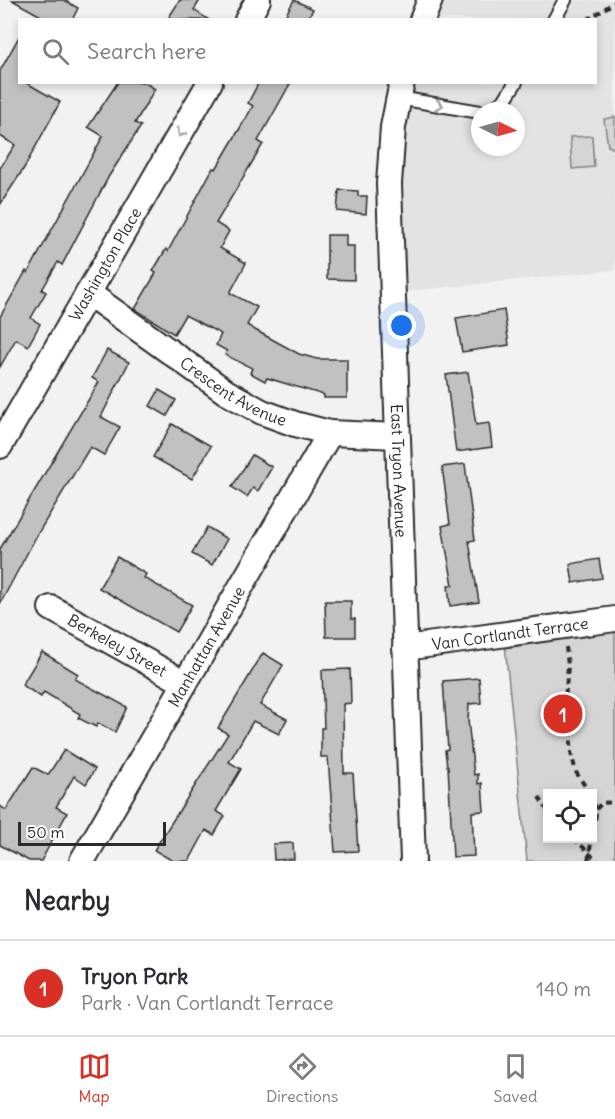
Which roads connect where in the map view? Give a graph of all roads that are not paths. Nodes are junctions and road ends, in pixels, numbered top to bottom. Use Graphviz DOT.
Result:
graph roads {
  1 [pos="258,0"];
  2 [pos="430,0"];
  3 [pos="566,0"];
  4 [pos="248,18"];
  5 [pos="423,18"];
  6 [pos="555,18"];
  7 [pos="209,84"];
  8 [pos="515,84"];
  9 [pos="400,90"];
  10 [pos="503,102"];
  11 [pos="471,110"];
  12 [pos="88,293"];
  13 [pos="330,433"];
  14 [pos="397,436"];
  15 [pos="0,446"];
  16 [pos="51,608"];
  17 [pos="615,619"];
  18 [pos="405,648"];
  19 [pos="185,683"];
  20 [pos="82,861"];
  21 [pos="413,861"];
  1 -- 4 [label="street"];
  2 -- 5 [label="street"];
  3 -- 6 [label="lane"];
  7 -- 12 [label="street, Washington Place, one-way"];
  8 -- 10 [label="lane"];
  9 -- 11 [label="lane, one-way"];
  9 -- 14 [label="street, East Tryon Avenue"];
  12 -- 13 [label="street, Crescent Avenue"];
  12 -- 15 [label="street, Washington Place"];
  13 -- 14 [label="street, Crescent Avenue"];
  13 -- 19 [label="street, Manhattan Avenue"];
  14 -- 18 [label="street, East Tryon Avenue"];
  16 -- 19 [label="street, Berkeley Street"];
  17 -- 18 [label="street, Van Cortlandt Terrace"];
  18 -- 21 [label="street, East Tryon Avenue"];
  19 -- 20 [label="street, Manhattan Avenue"];
}
